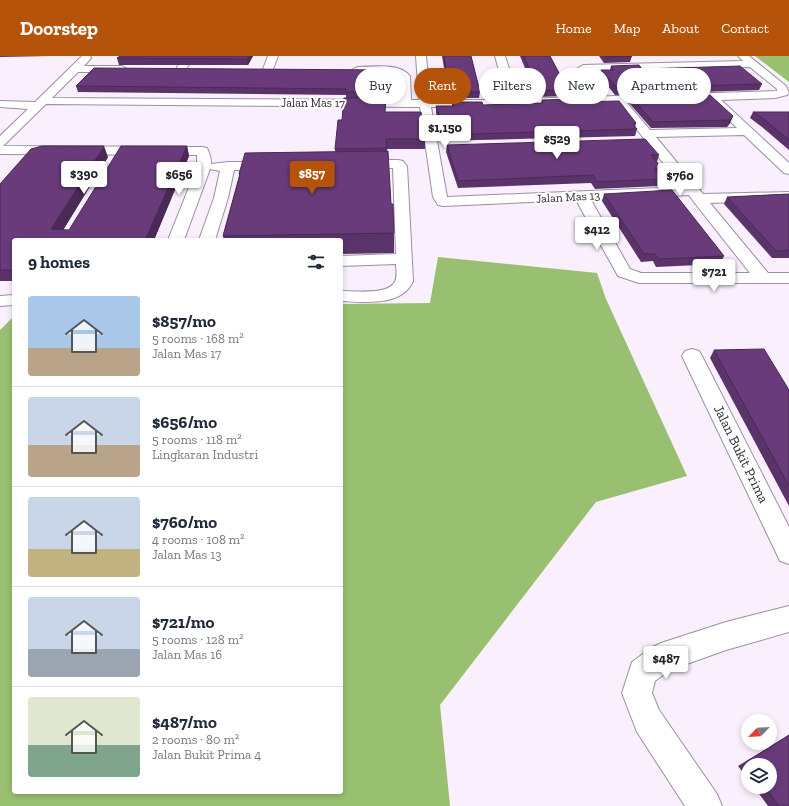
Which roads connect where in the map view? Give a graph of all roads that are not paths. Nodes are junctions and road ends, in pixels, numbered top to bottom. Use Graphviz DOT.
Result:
graph roads {
  1 [pos="88,56"];
  2 [pos="189,56"];
  3 [pos="273,56"];
  4 [pos="421,56"];
  5 [pos="500,56"];
  6 [pos="576,56"];
  7 [pos="707,56"];
  8 [pos="743,56"];
  9 [pos="103,60"];
  10 [pos="753,64"];
  11 [pos="716,65"];
  12 [pos="422,68"];
  13 [pos="504,68"];
  14 [pos="583,68"];
  15 [pos="75,69"];
  16 [pos="95,69"];
  17 [pos="134,69"];
  18 [pos="194,69"];
  19 [pos="283,70"];
  20 [pos="350,70"];
  21 [pos="355,70"];
  22 [pos="189,89"];
  23 [pos="291,91"];
  24 [pos="711,97"];
  25 [pos="617,100"];
  26 [pos="182,102"];
  27 [pos="546,102"];
  28 [pos="40,103"];
  29 [pos="288,103"];
  30 [pos="355,103"];
  31 [pos="6,104"];
  32 [pos="425,104"];
  33 [pos="622,104"];
  34 [pos="729,114"];
  35 [pos="744,114"];
  36 [pos="0,116"];
  37 [pos="747,131"];
  38 [pos="645,138"];
  39 [pos="0,143"];
  40 [pos="432,147"];
  41 [pos="448,147"];
  42 [pos="0,150"];
  43 [pos="35,150"];
  44 [pos="25,162"];
  45 [pos="344,164"];
  46 [pos="282,165"];
  47 [pos="228,166"];
  48 [pos="204,167"];
  49 [pos="789,170"];
  50 [pos="696,195"];
  51 [pos="581,196"];
  52 [pos="789,196"];
  53 [pos="177,238"];
  54 [pos="208,238"];
  55 [pos="404,259"];
  56 [pos="343,261"];
  57 [pos="763,278"];
  58 [pos="789,278"];
  59 [pos="343,296"];
  60 [pos="12,300"];
  61 [pos="0,301"];
  62 [pos="692,356"];
  63 [pos="789,553"];
  64 [pos="789,619"];
  65 [pos="705,806"];
  1 -- 15 [label="street"];
  2 -- 18 [label="street"];
  3 -- 19 [label="street"];
  4 -- 12 [label="street"];
  5 -- 13 [label="street"];
  6 -- 14 [label="street"];
  7 -- 11 [label="street"];
  8 -- 10 [label="street"];
  9 -- 16 [label="street"];
  10 -- 11 [label="street"];
  10 -- 24 [label="street, Jalan Mas 17"];
  11 -- 14 [label="street"];
  15 -- 16 [label="street"];
  15 -- 28 [label="street"];
  16 -- 17 [label="street"];
  20 -- 21 [label="street"];
  22 -- 26 [label="street"];
  23 -- 29 [label="street"];
  24 -- 34 [label="street"];
  25 -- 27 [label="street, Jalan Mas 17"];
  26 -- 28 [label="street, Jalan Mas 17"];
  26 -- 29 [label="street, Jalan Mas 17"];
  28 -- 31 [label="street, Jalan Mas 17"];
  28 -- 39 [label="street"];
  29 -- 30 [label="street, Jalan Mas 17"];
  31 -- 36 [label="street"];
  32 -- 40 [label="street"];
  33 -- 38 [label="street"];
  34 -- 35 [label="street"];
  34 -- 37 [label="street"];
  37 -- 38 [label="street"];
  37 -- 49 [label="street"];
  38 -- 50 [label="street"];
  40 -- 41 [label="street"];
  40 -- 51 [label="street, Jalan Mas 13"];
  42 -- 43 [label="street"];
  43 -- 44 [label="street"];
  43 -- 48 [label="street"];
  45 -- 55 [label="street"];
  46 -- 47 [label="street"];
  47 -- 48 [label="street"];
  47 -- 54 [label="street"];
  48 -- 53 [label="street"];
  50 -- 51 [label="street, Jalan Mas 13"];
  50 -- 52 [label="street, Jalan Mas 13"];
  50 -- 57 [label="street"];
  51 -- 57 [label="street"];
  55 -- 56 [label="street"];
  55 -- 59 [label="street"];
  57 -- 58 [label="street"];
  60 -- 61 [label="street"];
  62 -- 63 [label="street, Jalan Bukit Prima"];
  64 -- 65 [label="street"];
}
